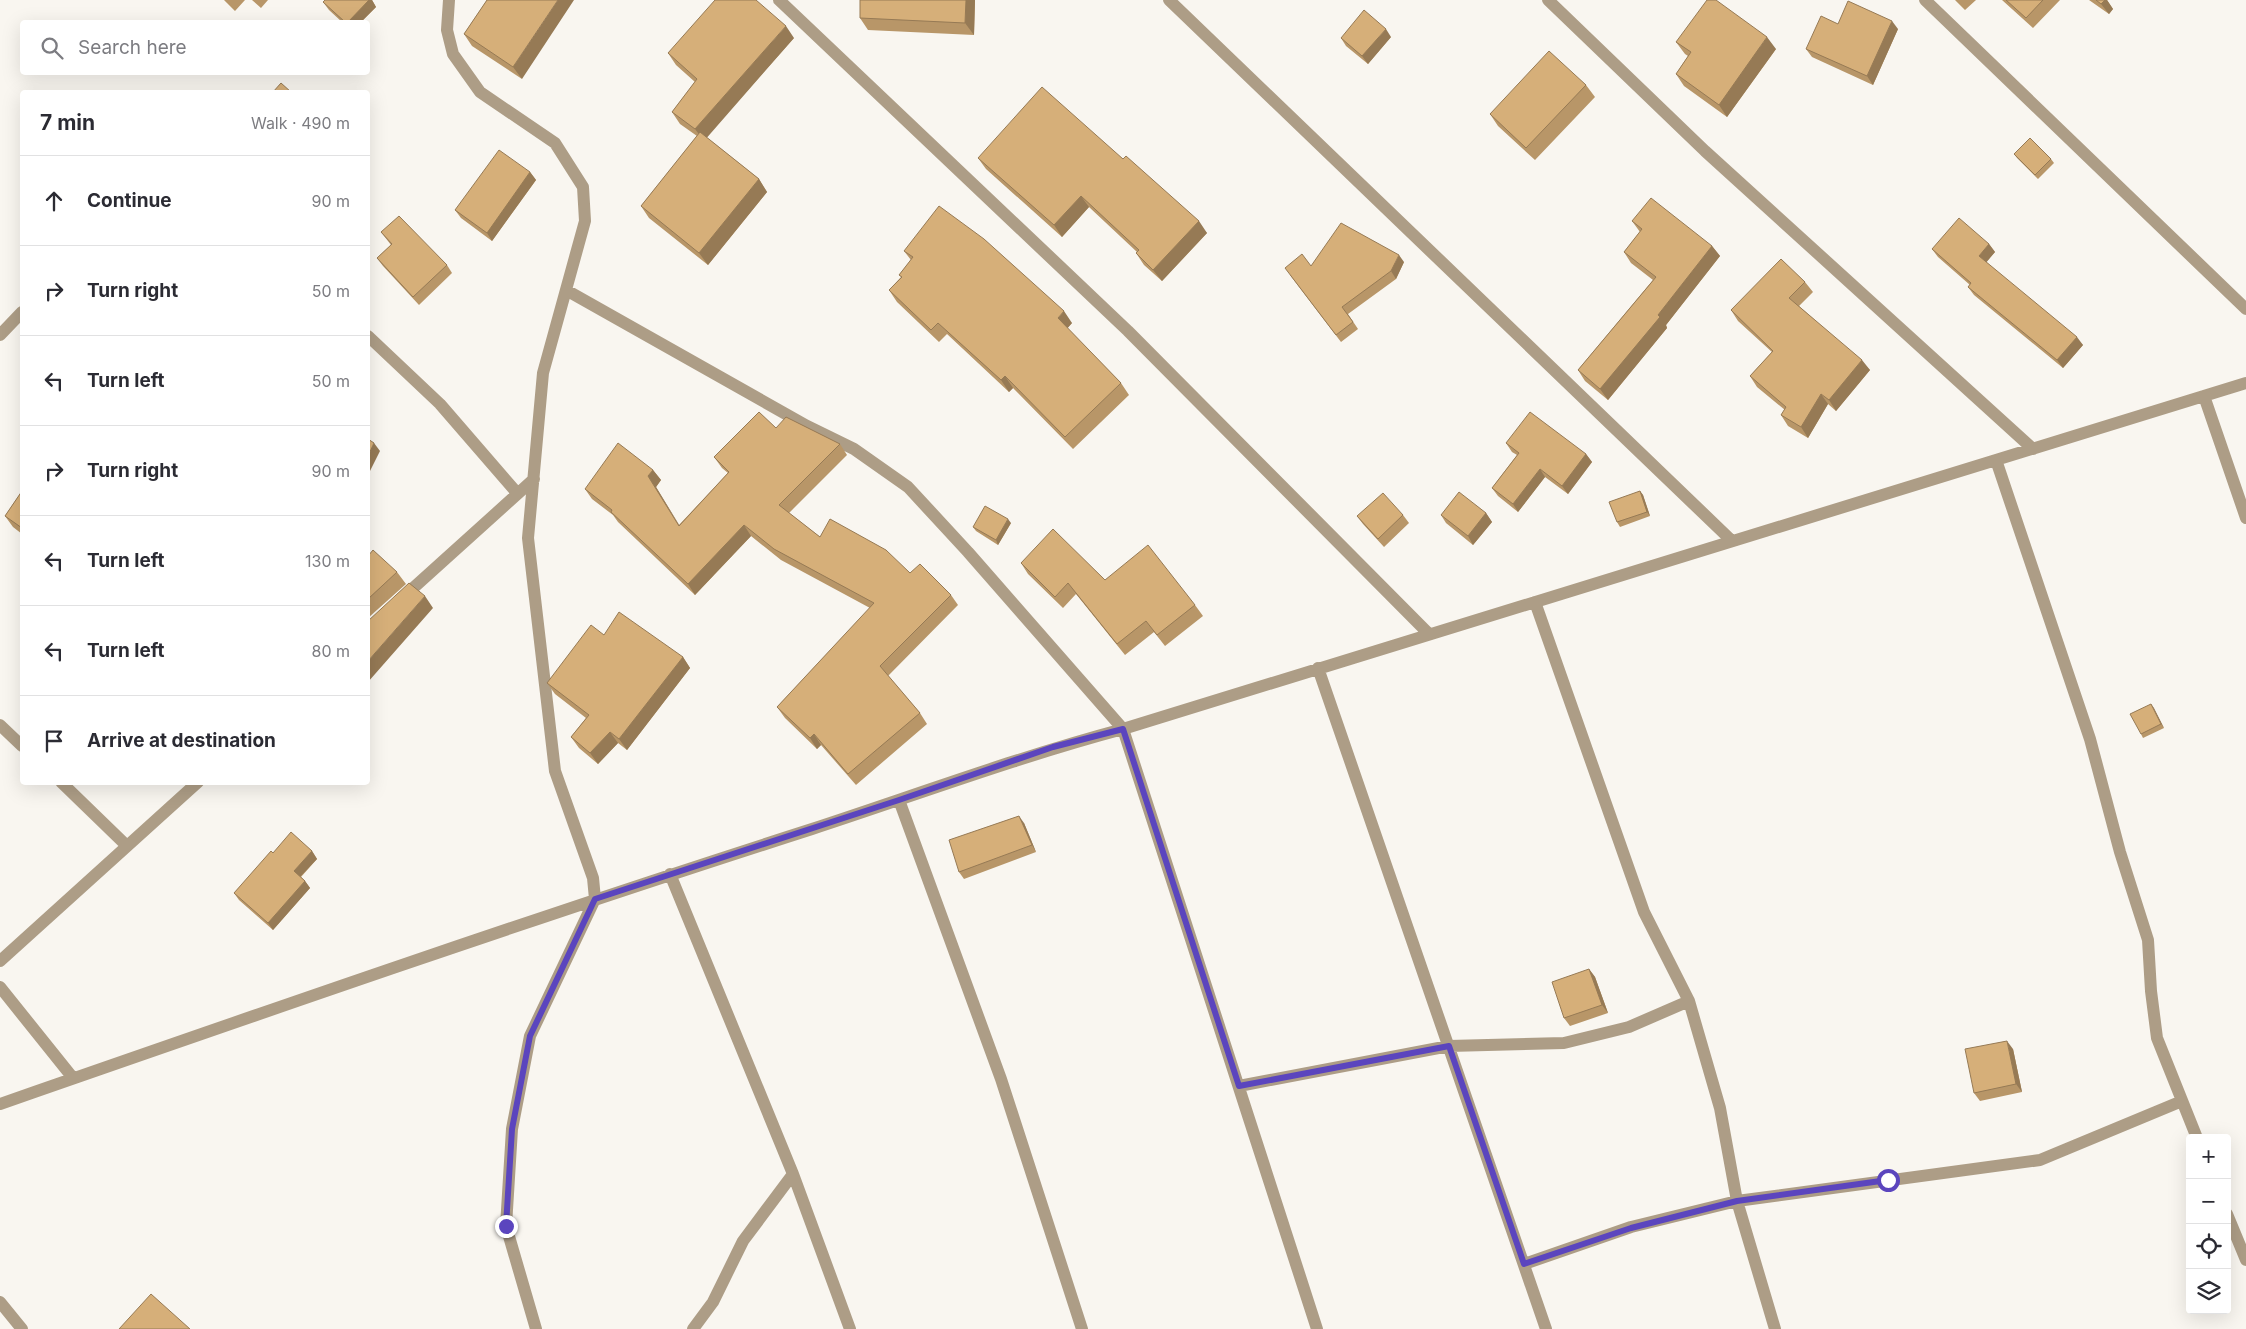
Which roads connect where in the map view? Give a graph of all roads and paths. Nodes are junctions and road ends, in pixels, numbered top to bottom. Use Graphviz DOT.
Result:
graph roads {
  1 [pos="449,0"];
  2 [pos="779,0"];
  3 [pos="1169,0"];
  4 [pos="1548,0"];
  5 [pos="1925,0"];
  6 [pos="566,290"];
  7 [pos="2246,309"];
  8 [pos="20,314"];
  9 [pos="0,335"];
  10 [pos="370,338"];
  11 [pos="2246,384"];
  12 [pos="2204,396"];
  13 [pos="2033,449"];
  14 [pos="1996,460"];
  15 [pos="534,478"];
  16 [pos="517,493"];
  17 [pos="2246,518"];
  18 [pos="1732,541"];
  19 [pos="1535,602"];
  20 [pos="389,609"];
  21 [pos="1429,634"];
  22 [pos="1318,668"];
  23 [pos="0,725"];
  24 [pos="1123,729"];
  25 [pos="20,744"];
  26 [pos="64,785"];
  27 [pos="195,785"];
  28 [pos="899,800"];
  29 [pos="127,846"];
  30 [pos="670,874"];
  31 [pos="595,899"];
  32 [pos="0,961"];
  33 [pos="0,987"];
  34 [pos="1689,1001"];
  35 [pos="1449,1046"];
  36 [pos="73,1078"];
  37 [pos="1239,1086"];
  38 [pos="2182,1101"];
  39 [pos="0,1104"];
  40 [pos="2194,1134"];
  41 [pos="793,1174"];
  42 [pos="1737,1201"];
  43 [pos="2231,1224"];
  44 [pos="2246,1260"];
  45 [pos="1524,1264"];
  46 [pos="0,1302"];
  47 [pos="22,1329"];
  48 [pos="536,1329"];
  49 [pos="693,1329"];
  50 [pos="850,1329"];
  51 [pos="1082,1329"];
  52 [pos="1317,1329"];
  53 [pos="1546,1329"];
  54 [pos="1775,1329"];
  1 -- 6 [label="street"];
  2 -- 21 [label="street"];
  3 -- 18 [label="street"];
  4 -- 13 [label="street"];
  5 -- 7 [label="street"];
  6 -- 15 [label="street"];
  6 -- 24 [label="street"];
  8 -- 9 [label="street"];
  10 -- 16 [label="street"];
  11 -- 12 [label="street"];
  12 -- 13 [label="street"];
  12 -- 17 [label="street"];
  13 -- 14 [label="street"];
  14 -- 18 [label="street"];
  14 -- 38 [label="street"];
  15 -- 16 [label="street"];
  15 -- 31 [label="street"];
  16 -- 20 [label="street"];
  18 -- 19 [label="street"];
  19 -- 21 [label="street"];
  19 -- 34 [label="street"];
  21 -- 22 [label="street"];
  22 -- 24 [label="street"];
  22 -- 35 [label="street"];
  23 -- 25 [label="street"];
  24 -- 28 [label="street"];
  24 -- 37 [label="street"];
  26 -- 29 [label="street"];
  27 -- 29 [label="street"];
  28 -- 30 [label="street"];
  28 -- 51 [label="street"];
  29 -- 32 [label="street"];
  30 -- 31 [label="street"];
  30 -- 41 [label="street"];
  31 -- 36 [label="street"];
  31 -- 48 [label="street"];
  33 -- 36 [label="street"];
  34 -- 35 [label="street"];
  34 -- 42 [label="street"];
  35 -- 37 [label="street"];
  35 -- 45 [label="street"];
  36 -- 39 [label="street"];
  37 -- 52 [label="street"];
  38 -- 40 [label="street"];
  38 -- 42 [label="street"];
  41 -- 49 [label="street"];
  41 -- 50 [label="street"];
  42 -- 45 [label="street"];
  42 -- 54 [label="street"];
  43 -- 44 [label="street"];
  45 -- 53 [label="street"];
  46 -- 47 [label="street"];
}
